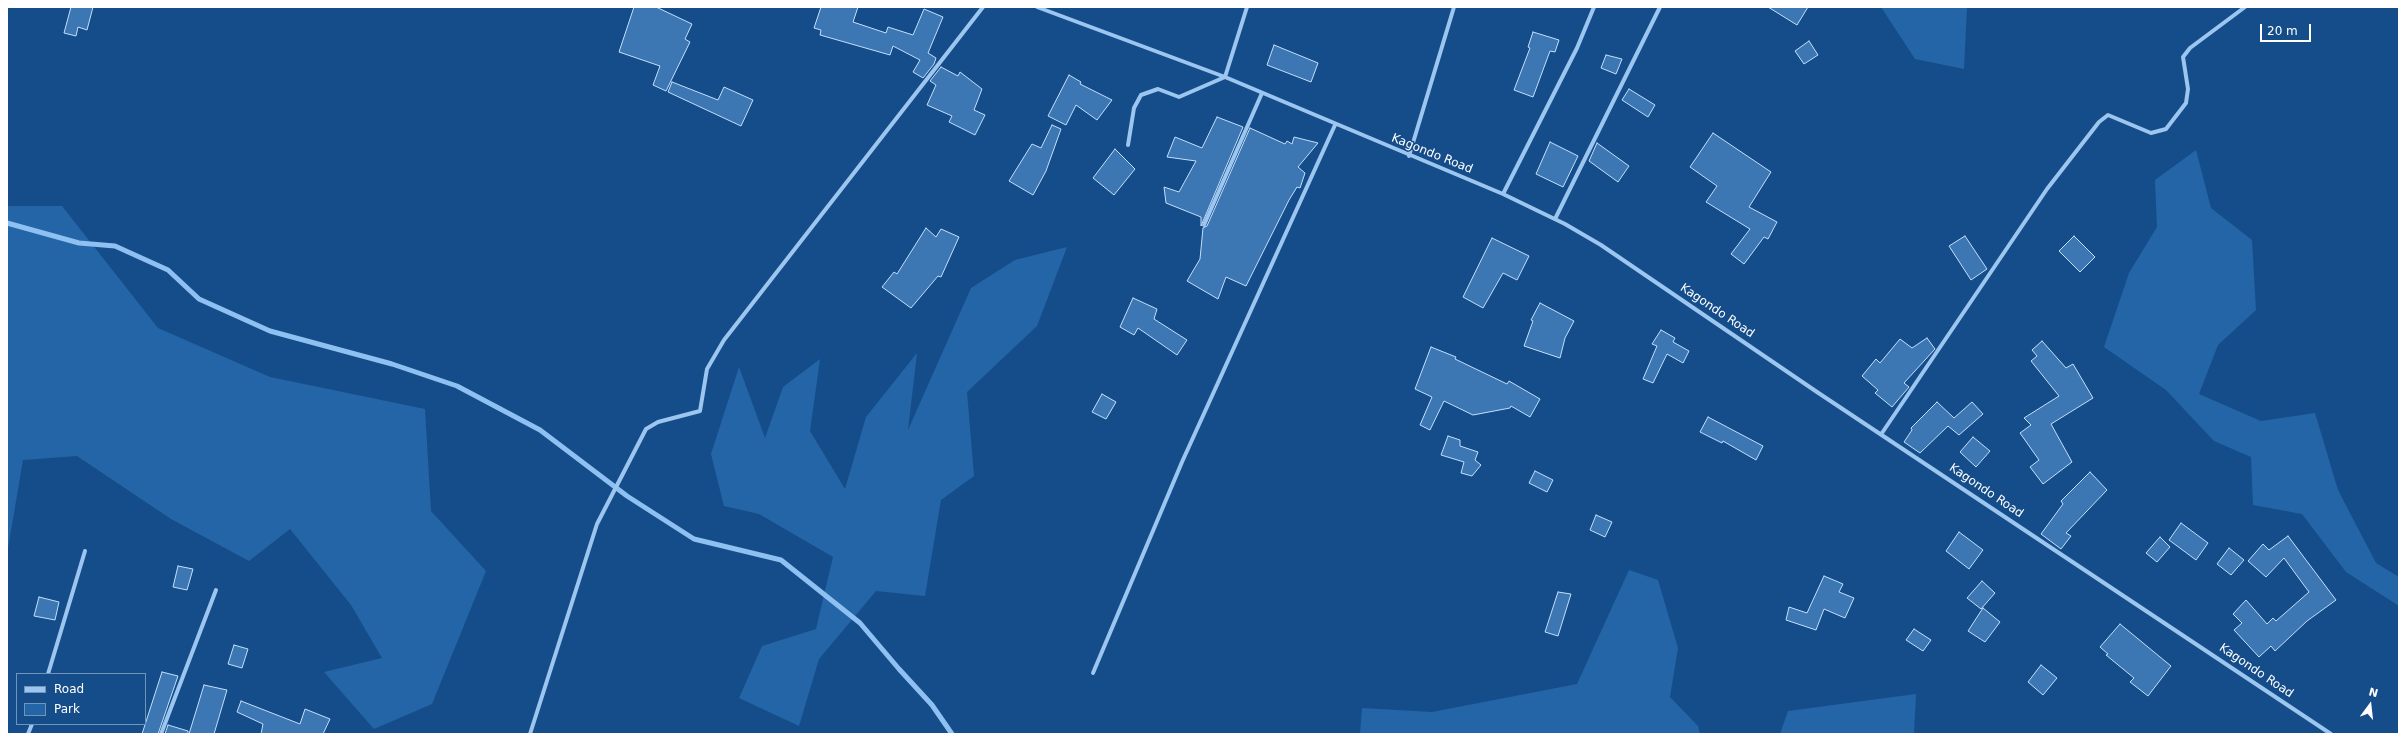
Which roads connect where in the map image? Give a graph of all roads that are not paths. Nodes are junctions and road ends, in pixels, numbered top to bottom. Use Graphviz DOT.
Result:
graph roads {
  1 [pos="983,7"];
  2 [pos="1037,7"];
  3 [pos="1247,7"];
  4 [pos="1454,7"];
  5 [pos="1594,7"];
  6 [pos="1660,7"];
  7 [pos="2245,7"];
  8 [pos="1225,77"];
  9 [pos="1262,93"];
  10 [pos="1335,125"];
  11 [pos="1128,145"];
  12 [pos="1409,156"];
  13 [pos="1503,194"];
  14 [pos="1555,219"];
  15 [pos="1204,225"];
  16 [pos="1882,433"];
  17 [pos="85,551"];
  18 [pos="216,590"];
  19 [pos="48,673"];
  20 [pos="1093,673"];
  21 [pos="161,734"];
  22 [pos="530,734"];
  23 [pos="2331,734"];
  1 -- 22 [label="street"];
  2 -- 8 [label="street, Kagondo Road"];
  3 -- 8 [label="street"];
  4 -- 12 [label="street"];
  5 -- 13 [label="street"];
  6 -- 14 [label="street"];
  7 -- 16 [label="street"];
  8 -- 9 [label="street, Kagondo Road"];
  8 -- 11 [label="street"];
  9 -- 10 [label="street, Kagondo Road"];
  9 -- 15 [label="street"];
  10 -- 12 [label="street, Kagondo Road"];
  10 -- 20 [label="street"];
  12 -- 13 [label="street, Kagondo Road"];
  13 -- 14 [label="street, Kagondo Road"];
  14 -- 16 [label="street, Kagondo Road"];
  16 -- 23 [label="street, Kagondo Road"];
  17 -- 19 [label="street"];
  18 -- 21 [label="street"];
}
